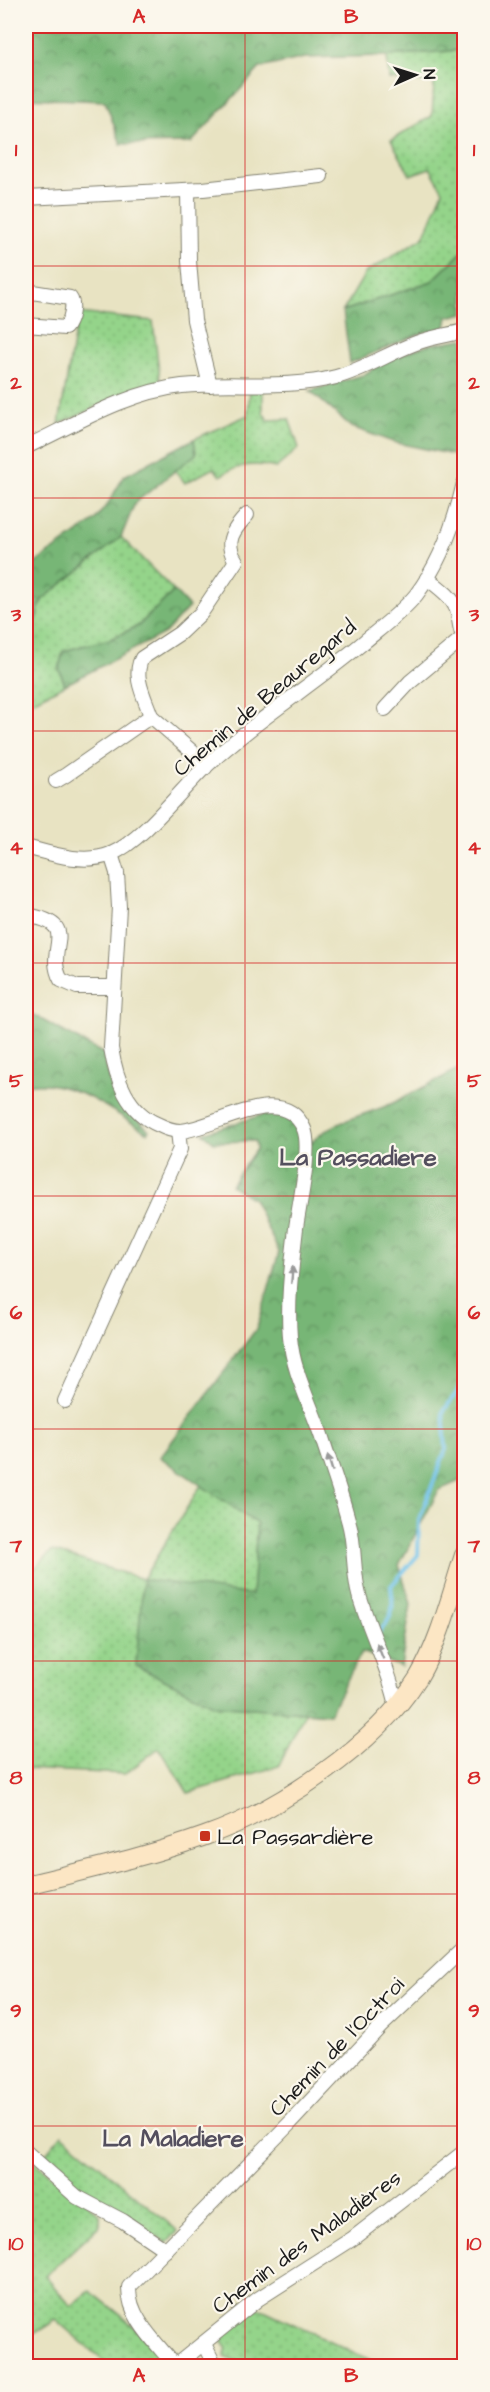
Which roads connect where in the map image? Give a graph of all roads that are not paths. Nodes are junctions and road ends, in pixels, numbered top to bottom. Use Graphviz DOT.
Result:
graph roads {
  1 [pos="321,176"];
  2 [pos="188,190"];
  3 [pos="26,198"];
  4 [pos="26,291"];
  5 [pos="26,325"];
  6 [pos="465,331"];
  7 [pos="210,385"];
  8 [pos="26,447"];
  9 [pos="465,483"];
  10 [pos="462,504"];
  11 [pos="247,515"];
  12 [pos="427,578"];
  13 [pos="464,638"];
  14 [pos="385,709"];
  15 [pos="151,716"];
  16 [pos="205,768"];
  17 [pos="56,780"];
  18 [pos="26,848"];
  19 [pos="111,854"];
  20 [pos="26,915"];
  21 [pos="114,987"];
  22 [pos="178,1131"];
  23 [pos="65,1401"];
  24 [pos="465,1556"];
  25 [pos="397,1706"];
  26 [pos="26,1886"];
  27 [pos="465,1948"];
  28 [pos="26,2152"];
  29 [pos="465,2152"];
  30 [pos="166,2250"];
  31 [pos="204,2344"];
  32 [pos="175,2367"];
  33 [pos="215,2367"];
  1 -- 2 [label="street"];
  2 -- 3 [label="street"];
  2 -- 7 [label="street"];
  4 -- 5 [label="street"];
  6 -- 7 [label="street"];
  7 -- 8 [label="street"];
  9 -- 10 [label="street, Chemin de Beauregard"];
  10 -- 12 [label="street, Chemin de Beauregard"];
  11 -- 15 [label="street"];
  12 -- 13 [label="street"];
  12 -- 16 [label="street, Chemin de Beauregard"];
  13 -- 14 [label="street"];
  15 -- 16 [label="street"];
  15 -- 17 [label="street"];
  16 -- 19 [label="street, Chemin de Beauregard"];
  18 -- 19 [label="street, Chemin de Beauregard"];
  19 -- 21 [label="street"];
  20 -- 21 [label="street"];
  21 -- 22 [label="street"];
  22 -- 23 [label="street"];
  25 -- 22 [label="street, one-way"];
  24 -- 25 [label="main road"];
  25 -- 26 [label="main road"];
  27 -- 30 [label="street, Chemin de l'Octroi"];
  28 -- 30 [label="street"];
  29 -- 31 [label="street, Chemin des Maladières"];
  30 -- 32 [label="street, Chemin de l'Octroi"];
  31 -- 32 [label="street, Chemin des Maladières"];
  31 -- 33 [label="street"];
}
